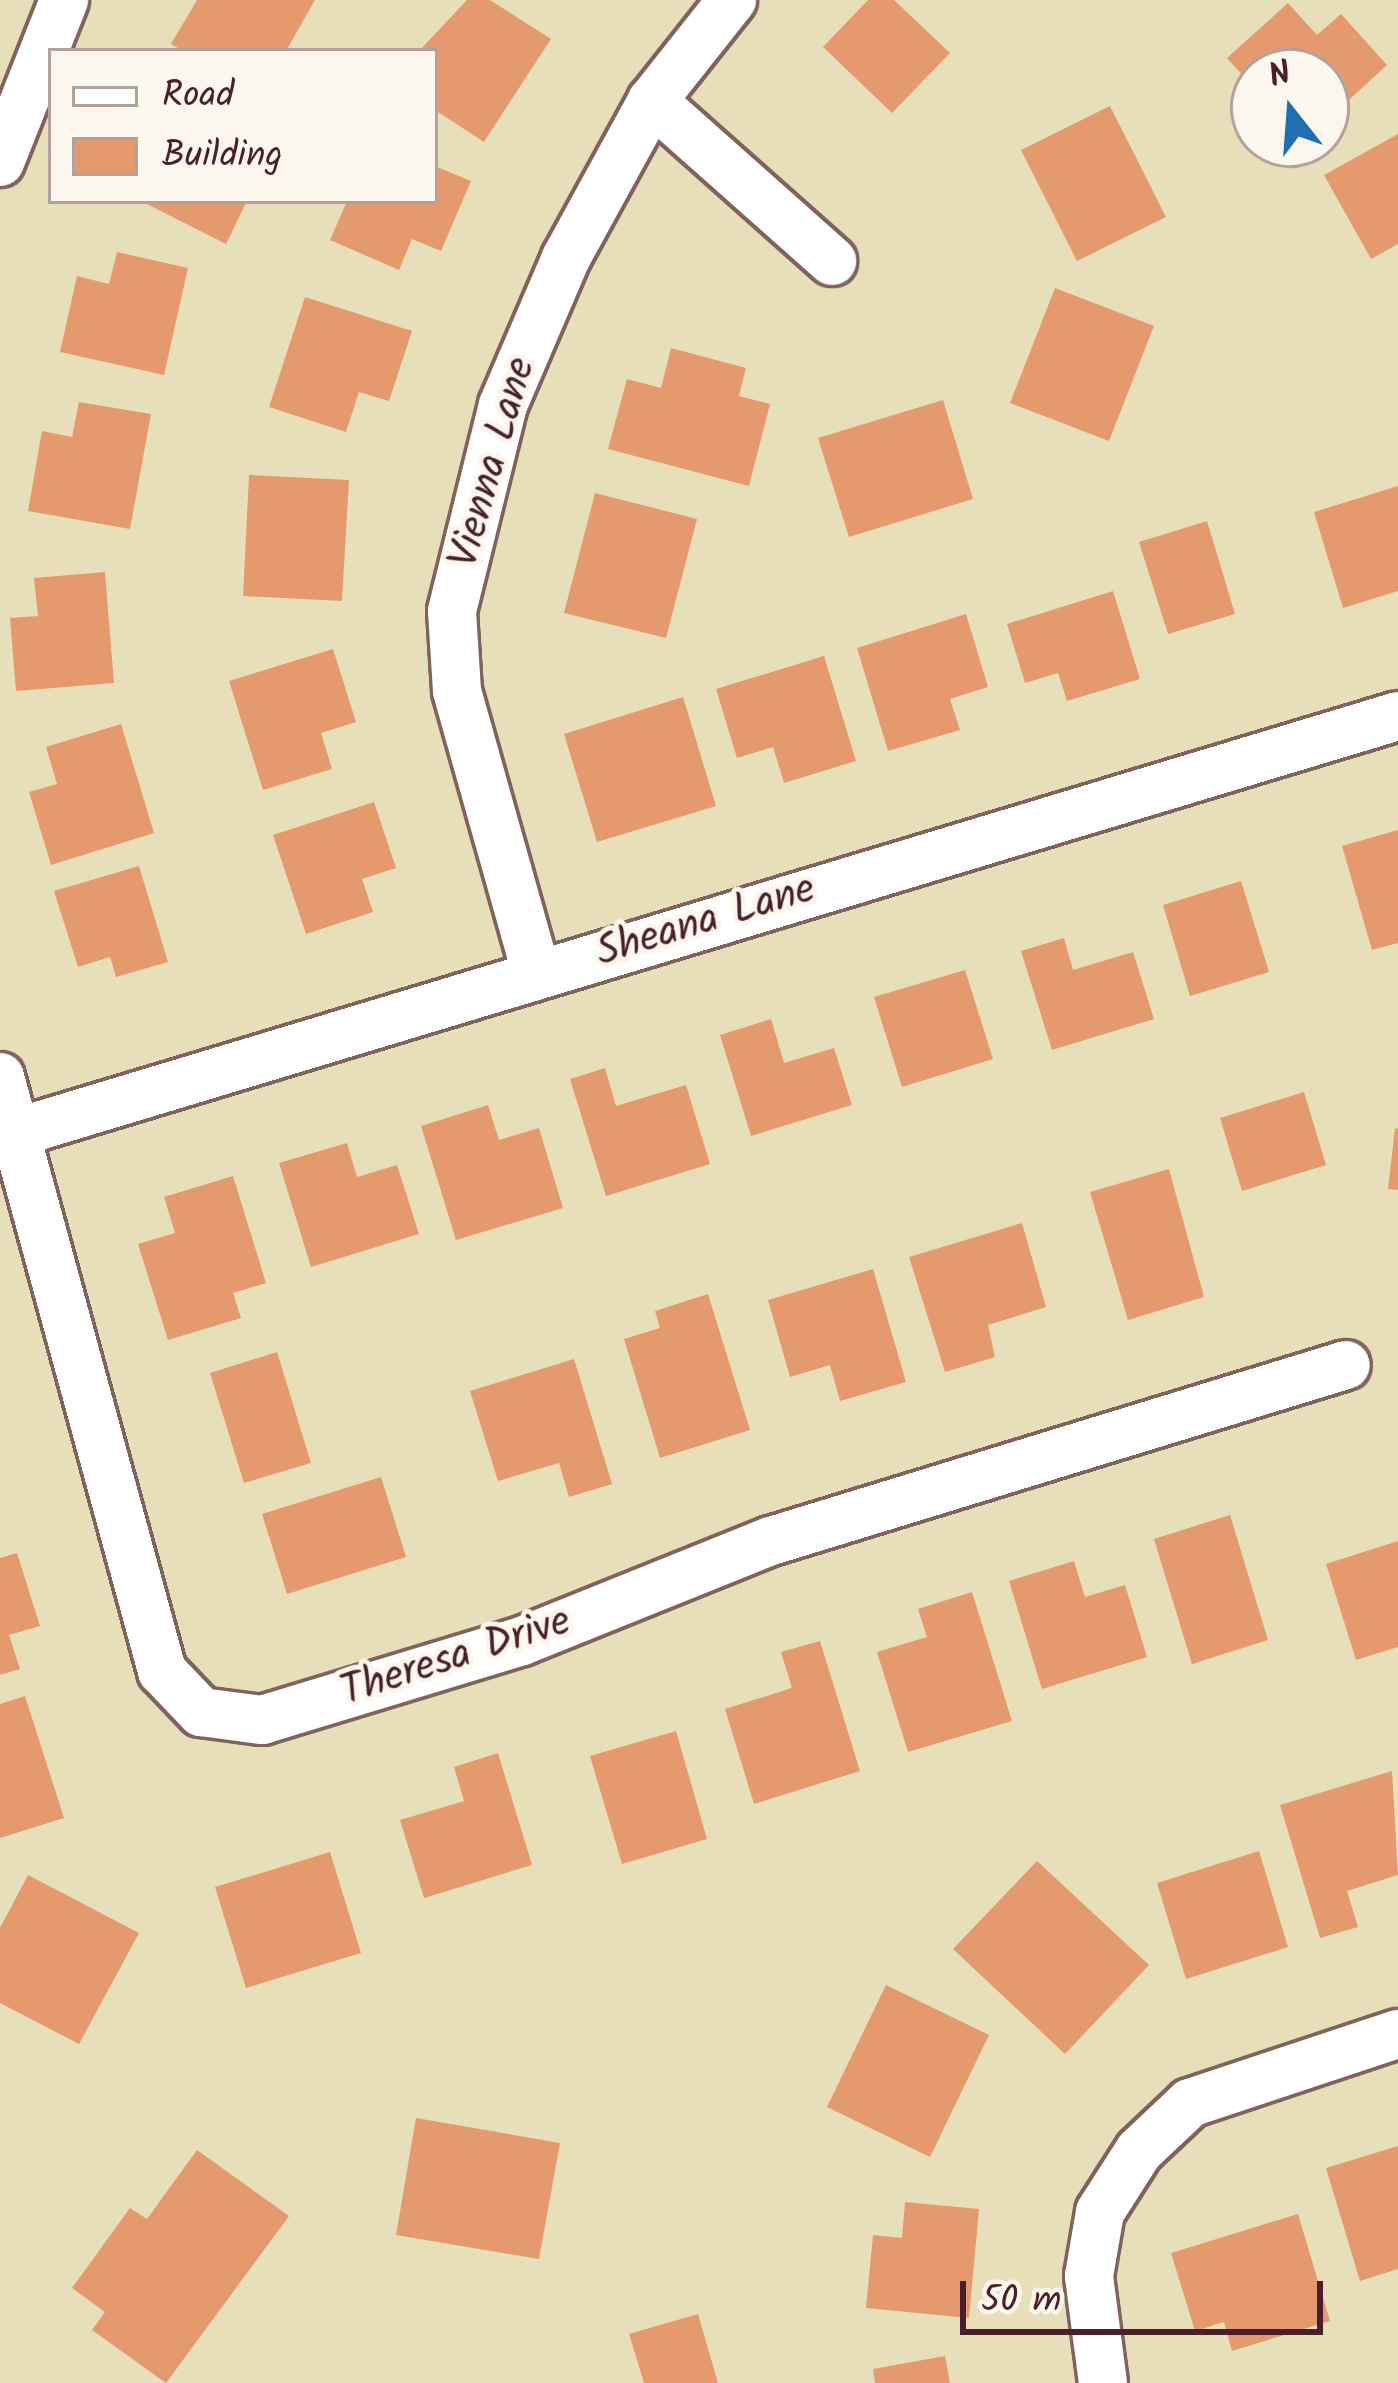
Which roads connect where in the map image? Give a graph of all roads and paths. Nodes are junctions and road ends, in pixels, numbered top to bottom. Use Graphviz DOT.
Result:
graph roads {
  1 [pos="64,0"];
  2 [pos="732,0"];
  3 [pos="652,100"];
  4 [pos="0,162"];
  5 [pos="832,261"];
  6 [pos="1398,716"];
  7 [pos="536,972"];
  8 [pos="0,1077"];
  9 [pos="15,1133"];
  10 [pos="1346,1365"];
  11 [pos="1398,2034"];
  12 [pos="1103,2383"];
  1 -- 4 [label="street"];
  2 -- 3 [label="street, Vienna Lane"];
  3 -- 5 [label="street"];
  3 -- 7 [label="street, Vienna Lane"];
  6 -- 7 [label="street, Sheana Lane"];
  7 -- 9 [label="street, Sheana Lane"];
  8 -- 9 [label="street, Theresa Drive"];
  9 -- 10 [label="street, Theresa Drive"];
  11 -- 12 [label="street"];
}
